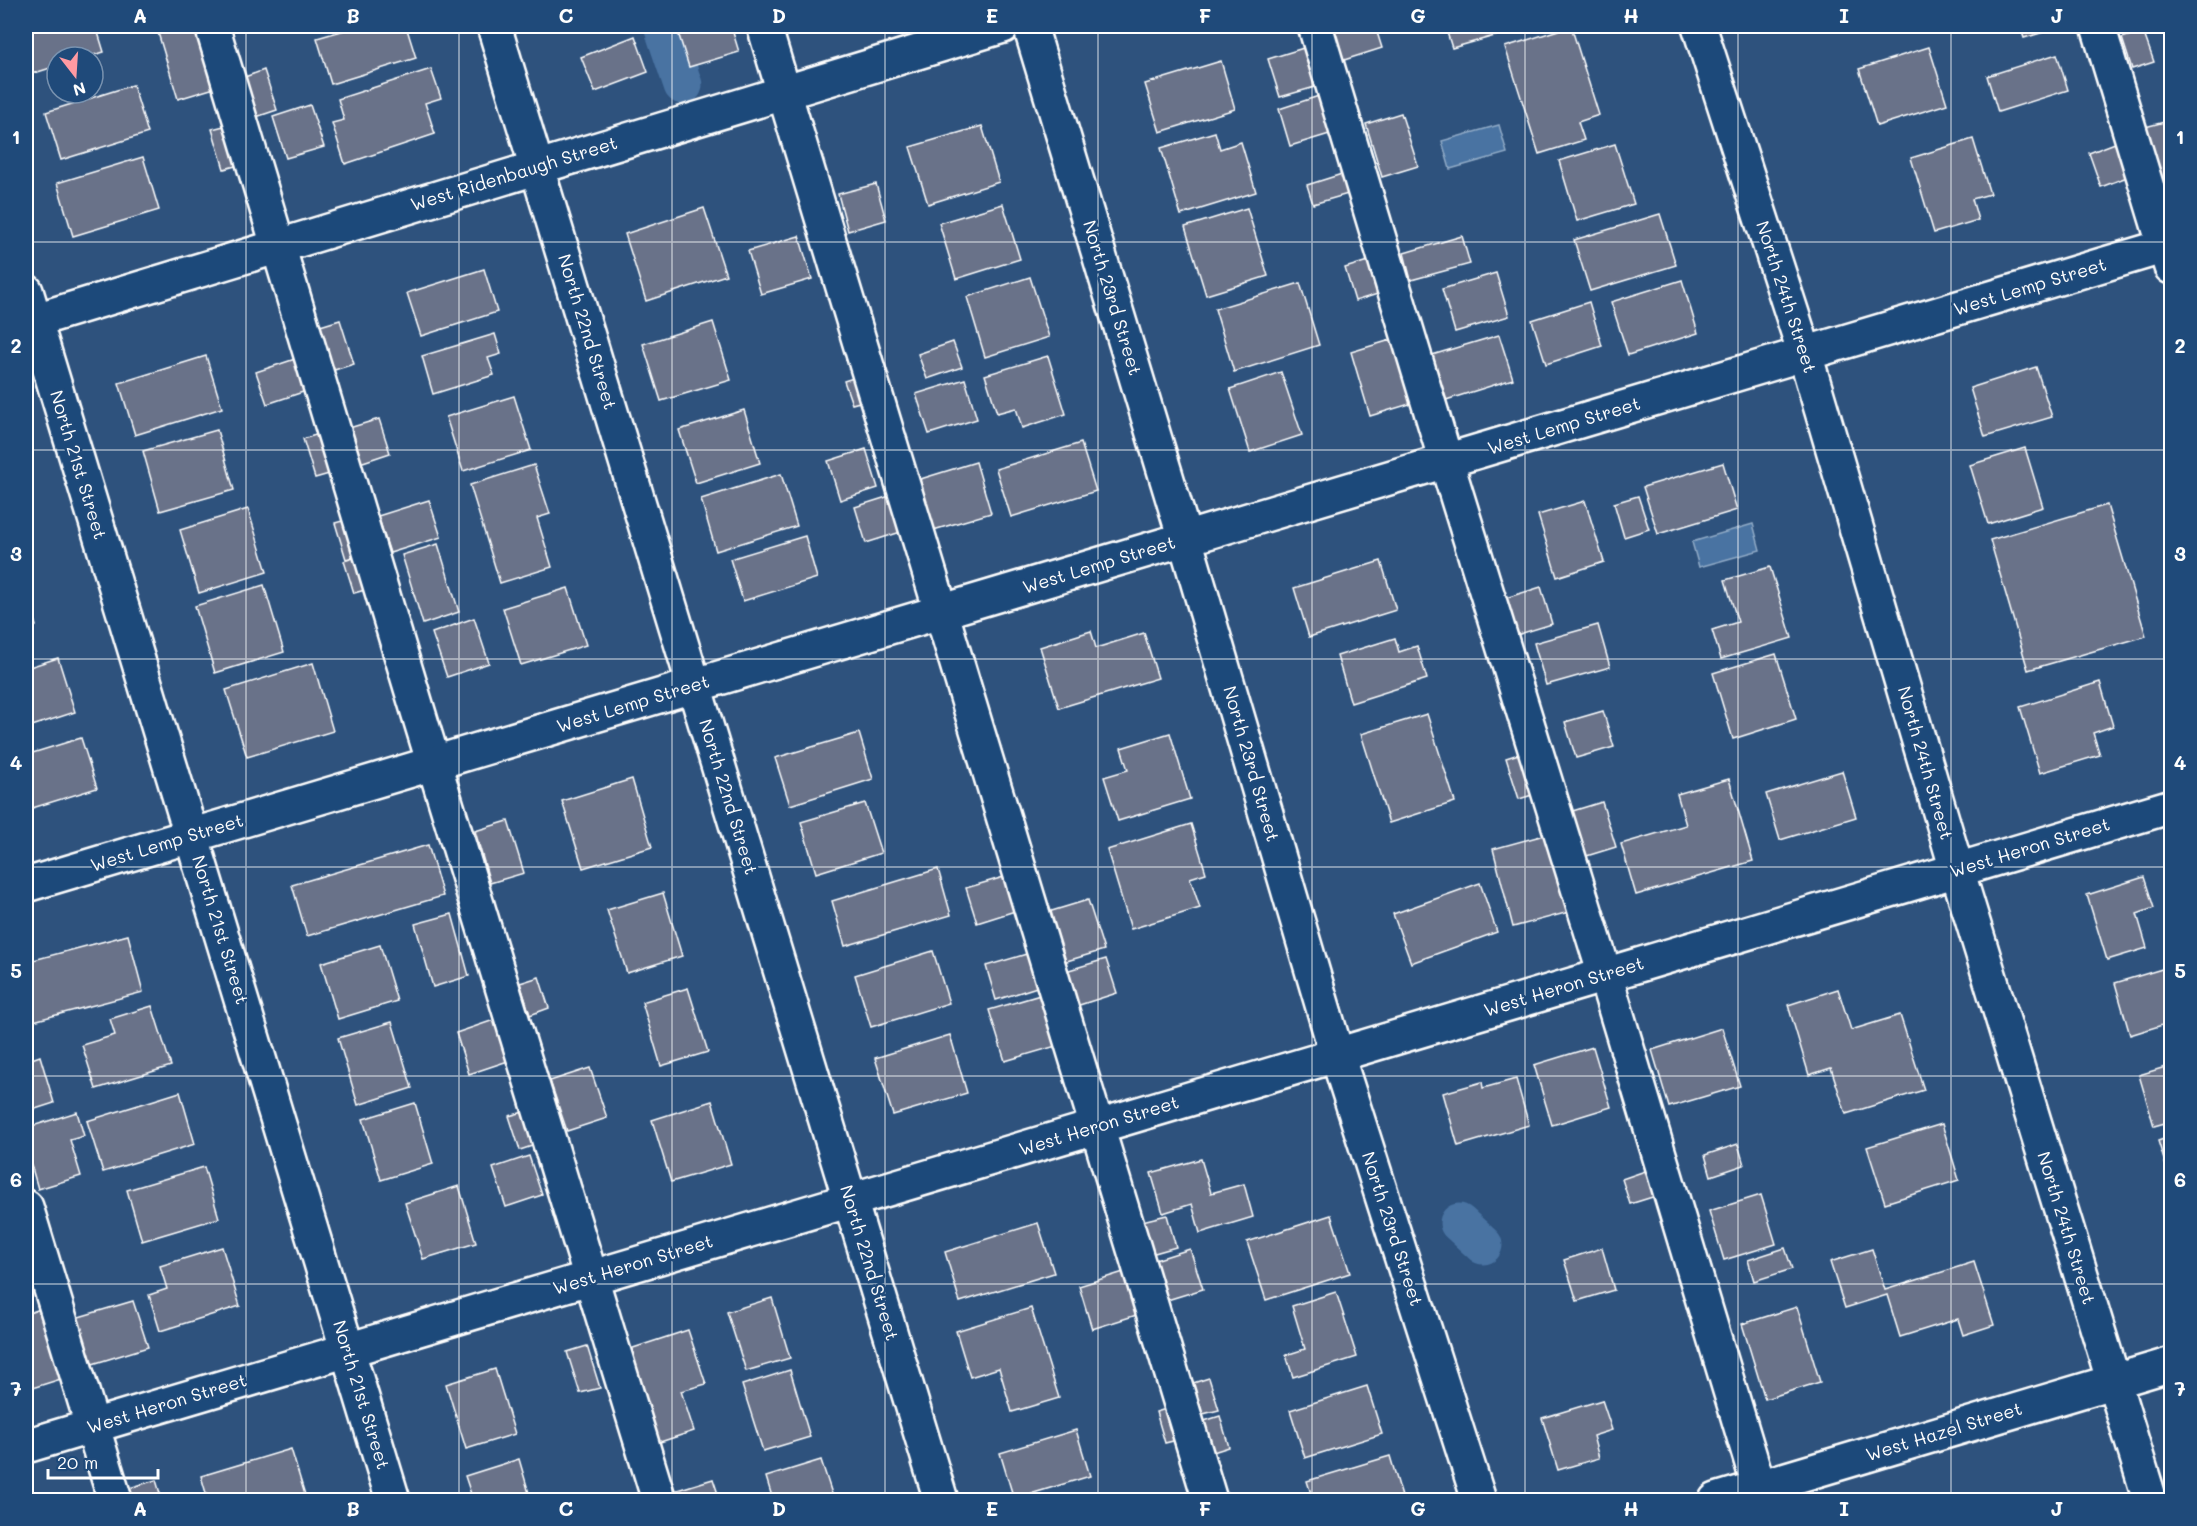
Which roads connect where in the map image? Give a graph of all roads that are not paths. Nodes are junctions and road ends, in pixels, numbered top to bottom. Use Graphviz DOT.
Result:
graph roads {
  1 [pos="212,26"];
  2 [pos="494,26"];
  3 [pos="764,26"];
  4 [pos="1004,26"];
  5 [pos="1030,26"];
  6 [pos="1316,26"];
  7 [pos="1699,26"];
  8 [pos="2098,26"];
  9 [pos="784,92"];
  10 [pos="537,168"];
  11 [pos="279,246"];
  12 [pos="2169,253"];
  13 [pos="29,311"];
  14 [pos="1805,354"];
  15 [pos="1446,461"];
  16 [pos="1185,539"];
  17 [pos="942,612"];
  18 [pos="694,686"];
  19 [pos="434,764"];
  20 [pos="2172,806"];
  21 [pos="191,836"];
  22 [pos="1957,870"];
  23 [pos="26,885"];
  24 [pos="1605,975"];
  25 [pos="1337,1055"];
  26 [pos="1097,1127"];
  27 [pos="850,1200"];
  28 [pos="26,1207"];
  29 [pos="591,1278"];
  30 [pos="347,1350"];
  31 [pos="2172,1364"];
  32 [pos="2113,1381"];
  33 [pos="92,1426"];
  34 [pos="26,1446"];
  35 [pos="1761,1494"];
  36 [pos="115,1500"];
  37 [pos="393,1500"];
  38 [pos="659,1500"];
  39 [pos="941,1500"];
  40 [pos="1210,1500"];
  41 [pos="1479,1500"];
  42 [pos="1716,1500"];
  43 [pos="2150,1500"];
  1 -- 11 [label="street"];
  2 -- 10 [label="street, North 22nd Street"];
  3 -- 9 [label="street"];
  4 -- 9 [label="street, West Ridenbaugh Street"];
  5 -- 16 [label="street, North 23rd Street"];
  6 -- 15 [label="street"];
  7 -- 14 [label="street, North 24th Street"];
  8 -- 12 [label="street"];
  9 -- 10 [label="street, West Ridenbaugh Street"];
  9 -- 17 [label="street"];
  10 -- 11 [label="street, West Ridenbaugh Street"];
  10 -- 18 [label="street, North 22nd Street"];
  11 -- 13 [label="street, West Ridenbaugh Street"];
  11 -- 19 [label="street"];
  12 -- 14 [label="street, West Lemp Street"];
  13 -- 21 [label="street, North 21st Street"];
  14 -- 15 [label="street, West Lemp Street"];
  14 -- 22 [label="street, North 24th Street"];
  15 -- 16 [label="street, West Lemp Street"];
  15 -- 24 [label="street"];
  16 -- 17 [label="street, West Lemp Street"];
  16 -- 25 [label="street, North 23rd Street"];
  17 -- 18 [label="street, West Lemp Street"];
  17 -- 26 [label="street"];
  18 -- 19 [label="street, West Lemp Street"];
  18 -- 27 [label="street, North 22nd Street"];
  19 -- 21 [label="street, West Lemp Street"];
  19 -- 29 [label="street"];
  20 -- 22 [label="street, West Heron Street"];
  21 -- 23 [label="street, West Lemp Street"];
  21 -- 30 [label="street, North 21st Street"];
  22 -- 24 [label="street, West Heron Street"];
  22 -- 32 [label="street, North 24th Street"];
  24 -- 25 [label="street, West Heron Street"];
  24 -- 35 [label="street"];
  25 -- 26 [label="street, West Heron Street"];
  25 -- 41 [label="street, North 23rd Street"];
  26 -- 27 [label="street, West Heron Street"];
  26 -- 40 [label="street"];
  27 -- 29 [label="street, West Heron Street"];
  27 -- 39 [label="street, North 22nd Street"];
  28 -- 33 [label="street"];
  29 -- 30 [label="street, West Heron Street"];
  29 -- 38 [label="street"];
  30 -- 33 [label="street, West Heron Street"];
  30 -- 37 [label="street, North 21st Street"];
  31 -- 32 [label="street, West Hazel Street"];
  32 -- 35 [label="street, West Hazel Street"];
  32 -- 43 [label="street, North 24th Street"];
  33 -- 34 [label="street, West Heron Street"];
  33 -- 36 [label="street"];
  35 -- 42 [label="street, West Hazel Street"];
}
